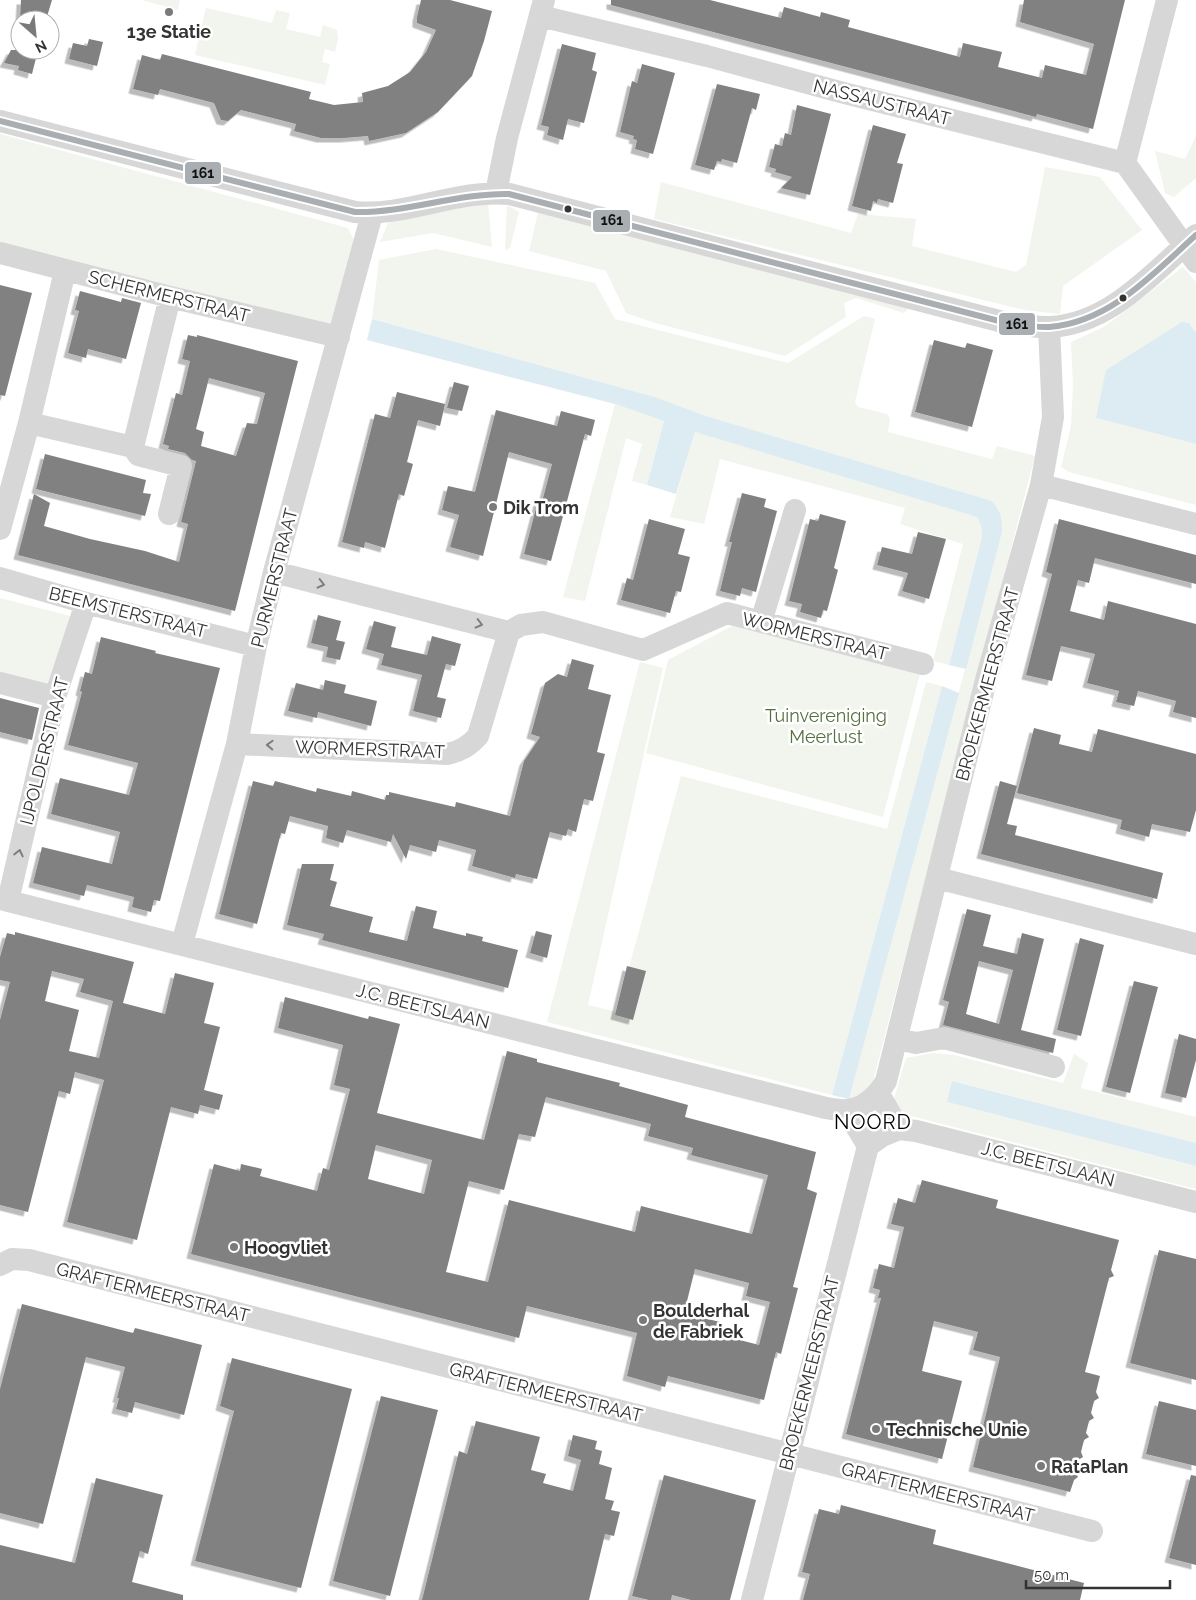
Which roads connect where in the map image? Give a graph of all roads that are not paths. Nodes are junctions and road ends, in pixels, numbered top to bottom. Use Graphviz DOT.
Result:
graph roads {
  1 [pos="1167,0"];
  2 [pos="542,8"];
  3 [pos="0,121"];
  4 [pos="1125,163"];
  5 [pos="496,193"];
  6 [pos="372,214"];
  7 [pos="1192,247"];
  8 [pos="0,254"];
  9 [pos="65,271"];
  10 [pos="170,297"];
  11 [pos="1049,327"];
  12 [pos="339,337"];
  13 [pos="28,424"];
  14 [pos="133,447"];
  15 [pos="1040,485"];
  16 [pos="795,510"];
  17 [pos="169,514"];
  18 [pos="1196,524"];
  19 [pos="0,529"];
  20 [pos="274,572"];
  21 [pos="0,578"];
  22 [pos="86,603"];
  23 [pos="762,622"];
  24 [pos="509,632"];
  25 [pos="256,646"];
  26 [pos="923,664"];
  27 [pos="0,683"];
  28 [pos="55,697"];
  29 [pos="237,744"];
  30 [pos="937,878"];
  31 [pos="4,900"];
  32 [pos="182,944"];
  33 [pos="1196,944"];
  34 [pos="897,1039"];
  35 [pos="1054,1068"];
  36 [pos="879,1094"];
  37 [pos="846,1110"];
  38 [pos="899,1128"];
  39 [pos="868,1146"];
  40 [pos="1196,1202"];
  41 [pos="0,1265"];
  42 [pos="788,1454"];
  43 [pos="1092,1531"];
  44 [pos="752,1600"];
  1 -- 4 [label="street"];
  2 -- 4 [label="street, NASSAUSTRAAT"];
  2 -- 5 [label="street"];
  3 -- 6 [label="street"];
  4 -- 7 [label="street"];
  5 -- 6 [label="street"];
  5 -- 11 [label="street"];
  6 -- 12 [label="street, PURMERSTRAAT"];
  7 -- 11 [label="street"];
  8 -- 9 [label="street, SCHERMERSTRAAT"];
  9 -- 10 [label="street, SCHERMERSTRAAT"];
  9 -- 13 [label="street"];
  10 -- 12 [label="street, SCHERMERSTRAAT"];
  10 -- 14 [label="street"];
  11 -- 15 [label="street, BROEKERMEERSTRAAT"];
  12 -- 20 [label="street, PURMERSTRAAT"];
  13 -- 14 [label="street"];
  13 -- 19 [label="street"];
  14 -- 17 [label="street"];
  15 -- 18 [label="street"];
  15 -- 30 [label="street, BROEKERMEERSTRAAT"];
  16 -- 23 [label="street"];
  20 -- 24 [label="street, one-way"];
  20 -- 25 [label="street, PURMERSTRAAT"];
  21 -- 22 [label="street, BEEMSTERSTRAAT"];
  22 -- 25 [label="street, BEEMSTERSTRAAT"];
  22 -- 28 [label="street, IJPOLDERSTRAAT"];
  23 -- 24 [label="street, WORMERSTRAAT"];
  23 -- 26 [label="street, WORMERSTRAAT"];
  24 -- 29 [label="street, WORMERSTRAAT, one-way"];
  25 -- 29 [label="street, PURMERSTRAAT"];
  27 -- 28 [label="street"];
  31 -- 28 [label="street, IJPOLDERSTRAAT, one-way"];
  29 -- 32 [label="street, PURMERSTRAAT"];
  30 -- 33 [label="street"];
  30 -- 34 [label="street, BROEKERMEERSTRAAT"];
  31 -- 32 [label="street, J.C. BEETSLAAN"];
  32 -- 37 [label="street, J.C. BEETSLAAN"];
  34 -- 35 [label="street"];
  34 -- 36 [label="street, BROEKERMEERSTRAAT"];
  36 -- 37 [label="street"];
  36 -- 38 [label="street"];
  37 -- 39 [label="street"];
  38 -- 39 [label="street"];
  38 -- 40 [label="street, J.C. BEETSLAAN"];
  39 -- 42 [label="street, BROEKERMEERSTRAAT"];
  41 -- 42 [label="street, GRAFTERMEERSTRAAT"];
  42 -- 43 [label="street, GRAFTERMEERSTRAAT"];
  42 -- 44 [label="street, BROEKERMEERSTRAAT"];
}
